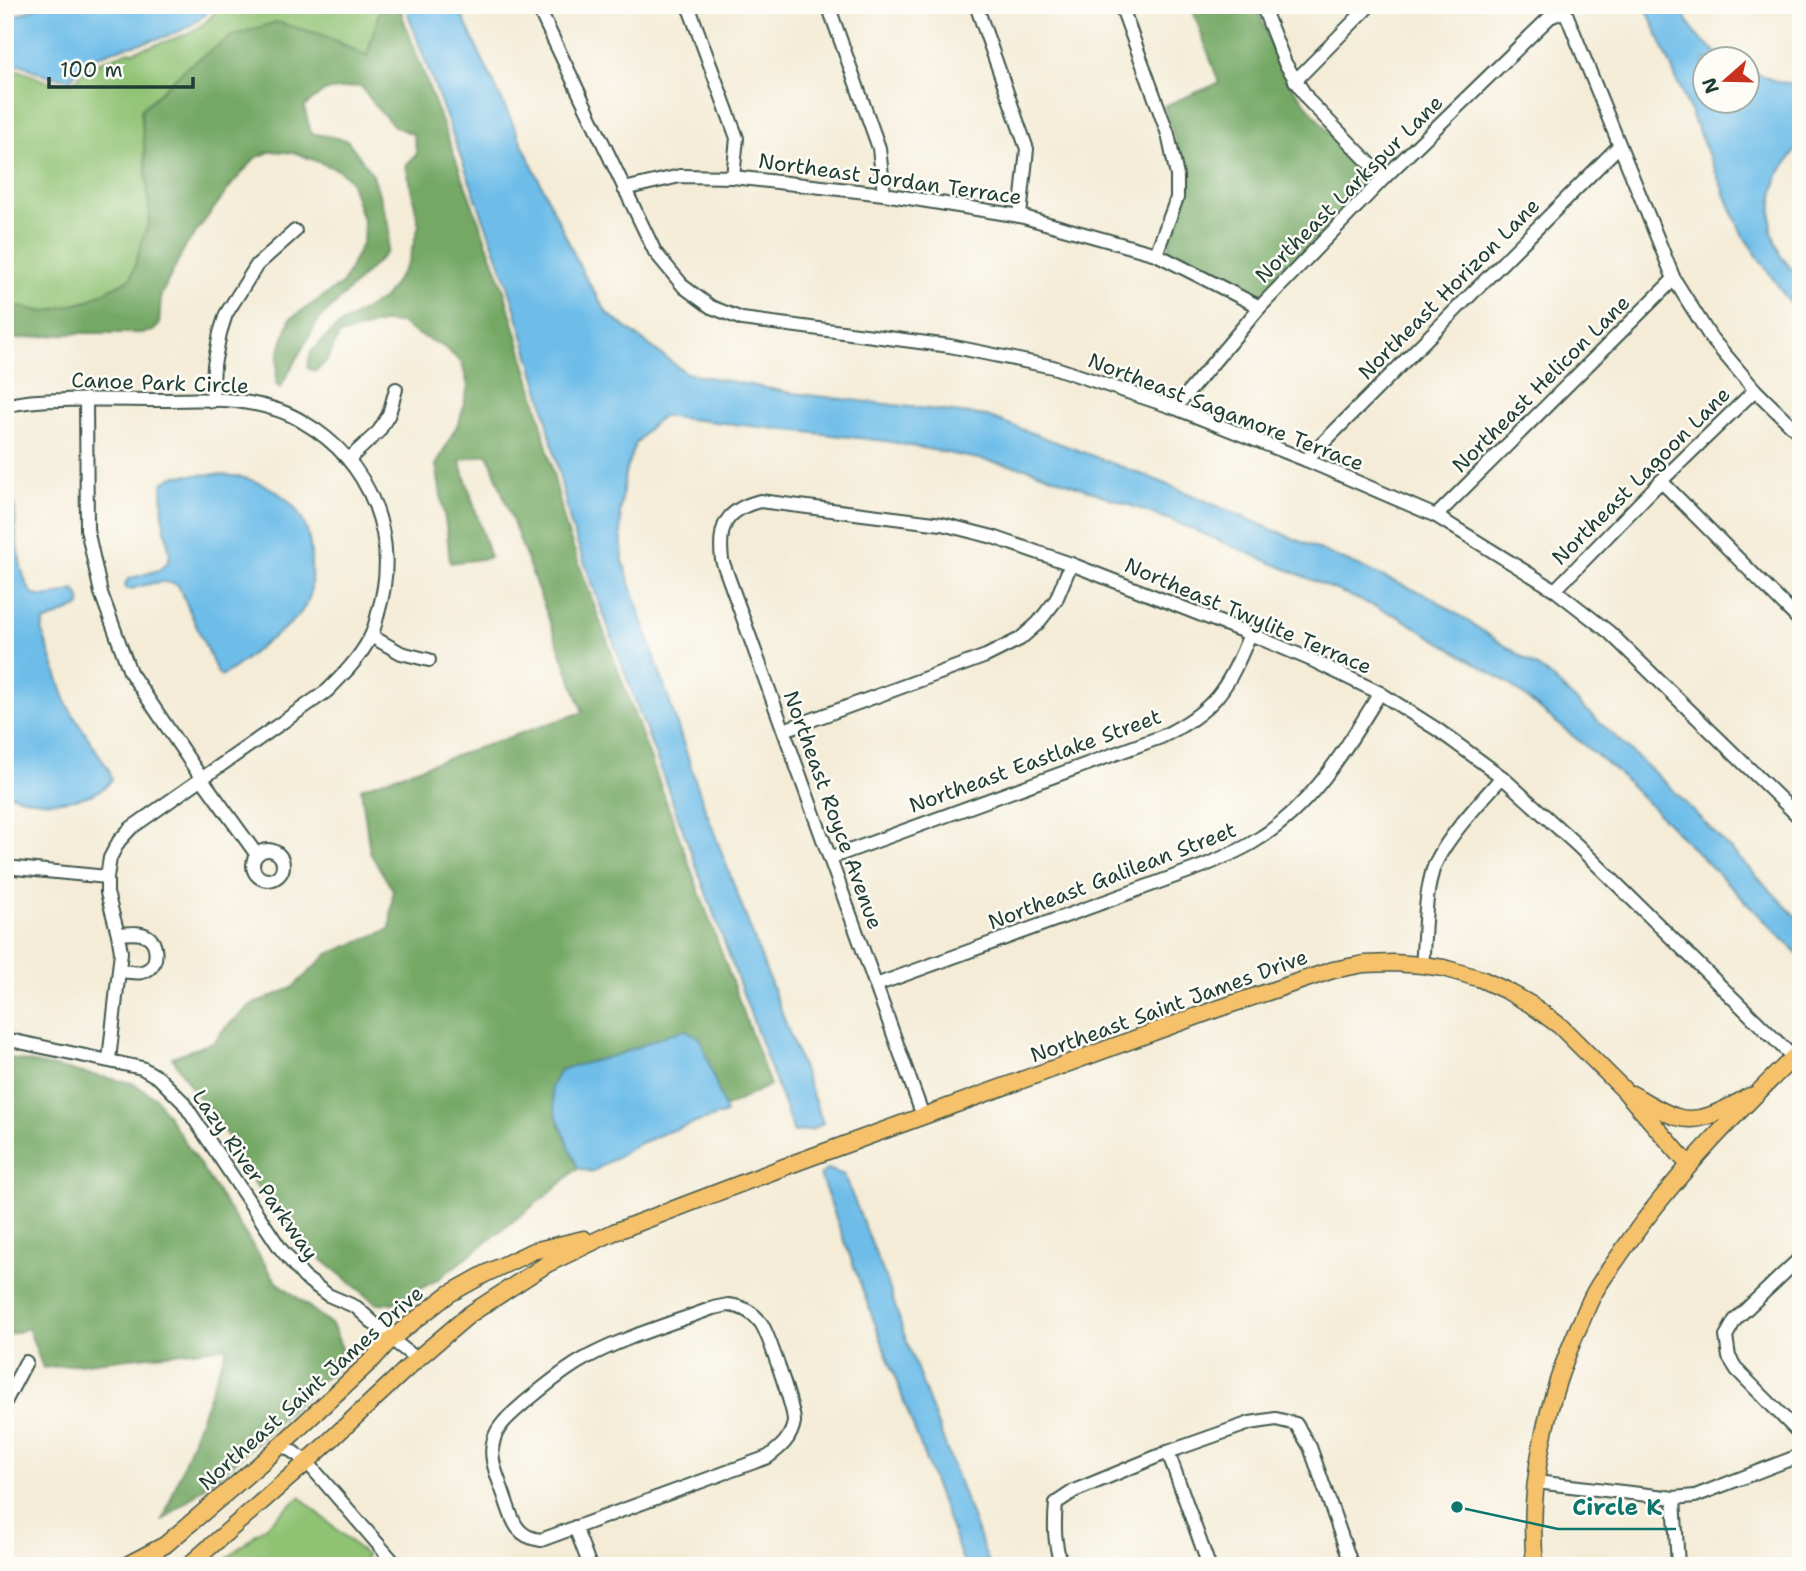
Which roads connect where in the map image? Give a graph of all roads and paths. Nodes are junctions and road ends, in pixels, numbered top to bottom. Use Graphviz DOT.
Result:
graph roads {
  1 [pos="537,5"];
  2 [pos="688,5"];
  3 [pos="828,5"];
  4 [pos="976,5"];
  5 [pos="1121,5"];
  6 [pos="1262,5"];
  7 [pos="1370,5"];
  8 [pos="1563,8"];
  9 [pos="1295,81"];
  10 [pos="1619,146"];
  11 [pos="733,177"];
  12 [pos="1384,178"];
  13 [pos="624,189"];
  14 [pos="884,194"];
  15 [pos="1020,216"];
  16 [pos="295,231"];
  17 [pos="1156,254"];
  18 [pos="1674,279"];
  19 [pos="1260,307"];
  20 [pos="396,389"];
  21 [pos="1755,390"];
  22 [pos="86,399"];
  23 [pos="212,401"];
  24 [pos="5,406"];
  25 [pos="1175,408"];
  26 [pos="1801,435"];
  27 [pos="349,459"];
  28 [pos="1306,460"];
  29 [pos="1661,481"];
  30 [pos="730,516"];
  31 [pos="1436,516"];
  32 [pos="1072,564"];
  33 [pos="1555,590"];
  34 [pos="1801,622"];
  35 [pos="1250,634"];
  36 [pos="371,636"];
  37 [pos="429,660"];
  38 [pos="1380,693"];
  39 [pos="784,730"];
  40 [pos="1502,776"];
  41 [pos="202,779"];
  42 [pos="1801,819"];
  43 [pos="257,856"];
  44 [pos="830,858"];
  45 [pos="5,867"];
  46 [pos="107,877"];
  47 [pos="118,934"];
  48 [pos="1422,965"];
  49 [pos="119,971"];
  50 [pos="876,985"];
  51 [pos="5,1039"];
  52 [pos="1798,1058"];
  53 [pos="109,1060"];
  54 [pos="1623,1089"];
  55 [pos="1761,1090"];
  56 [pos="923,1116"];
  57 [pos="1689,1165"];
  58 [pos="614,1231"];
  59 [pos="1801,1257"];
  60 [pos="391,1339"];
  61 [pos="417,1359"];
  62 [pos="26,1362"];
  63 [pos="5,1402"];
  64 [pos="1801,1435"];
  65 [pos="282,1444"];
  66 [pos="1168,1452"];
  67 [pos="1801,1455"];
  68 [pos="307,1462"];
  69 [pos="1536,1482"];
  70 [pos="1674,1498"];
  71 [pos="575,1527"];
  72 [pos="125,1566"];
  73 [pos="188,1566"];
  74 [pos="397,1566"];
  75 [pos="590,1566"];
  76 [pos="1062,1566"];
  77 [pos="1209,1566"];
  78 [pos="1352,1566"];
  79 [pos="1535,1566"];
  80 [pos="1678,1566"];
  1 -- 13 [label="street, Northeast Sagamore Terrace"];
  2 -- 11 [label="street"];
  3 -- 14 [label="street"];
  4 -- 15 [label="street"];
  5 -- 17 [label="street"];
  6 -- 9 [label="street"];
  7 -- 9 [label="street"];
  8 -- 10 [label="street"];
  8 -- 12 [label="street, Northeast Larkspur Lane"];
  9 -- 12 [label="street"];
  10 -- 18 [label="street"];
  10 -- 28 [label="street, Northeast Horizon Lane"];
  11 -- 13 [label="street, Northeast Jordan Terrace"];
  11 -- 14 [label="street, Northeast Jordan Terrace"];
  12 -- 19 [label="street, Northeast Larkspur Lane"];
  13 -- 25 [label="street, Northeast Sagamore Terrace"];
  14 -- 15 [label="street, Northeast Jordan Terrace"];
  15 -- 17 [label="street, Northeast Jordan Terrace"];
  16 -- 23 [label="street"];
  17 -- 19 [label="street, Northeast Jordan Terrace"];
  18 -- 21 [label="street"];
  18 -- 31 [label="street, Northeast Helicon Lane"];
  19 -- 25 [label="street, Northeast Larkspur Lane"];
  20 -- 27 [label="street"];
  21 -- 26 [label="street"];
  21 -- 29 [label="street, Northeast Lagoon Lane"];
  22 -- 23 [label="street, Canoe Park Circle"];
  22 -- 24 [label="street, Canoe Park Circle"];
  22 -- 41 [label="street"];
  23 -- 27 [label="street, Canoe Park Circle"];
  25 -- 28 [label="street, Northeast Sagamore Terrace"];
  27 -- 36 [label="street, Canoe Park Circle"];
  28 -- 31 [label="street, Northeast Sagamore Terrace"];
  29 -- 33 [label="street, Northeast Lagoon Lane"];
  29 -- 34 [label="street"];
  30 -- 32 [label="street, Northeast Twylite Terrace"];
  30 -- 39 [label="street, Northeast Royce Avenue"];
  31 -- 33 [label="street, Northeast Sagamore Terrace"];
  32 -- 35 [label="street, Northeast Twylite Terrace"];
  32 -- 39 [label="street"];
  33 -- 42 [label="street, Northeast Sagamore Terrace"];
  35 -- 38 [label="street, Northeast Twylite Terrace"];
  35 -- 44 [label="street, Northeast Eastlake Street"];
  36 -- 37 [label="street"];
  36 -- 41 [label="street, Canoe Park Circle"];
  38 -- 40 [label="street, Northeast Twylite Terrace"];
  38 -- 50 [label="street, Northeast Galilean Street"];
  39 -- 44 [label="street, Northeast Royce Avenue"];
  40 -- 48 [label="street"];
  40 -- 52 [label="street, Northeast Twylite Terrace"];
  41 -- 43 [label="street"];
  41 -- 46 [label="street, Canoe Park Circle"];
  44 -- 50 [label="street, Northeast Royce Avenue"];
  45 -- 46 [label="street"];
  46 -- 47 [label="street"];
  47 -- 49 [label="street"];
  47 -- 49 [label="street"];
  48 -- 54 [label="main road, Northeast Saint James Drive"];
  48 -- 56 [label="main road, Northeast Saint James Drive"];
  49 -- 53 [label="street"];
  50 -- 56 [label="street, Northeast Royce Avenue"];
  51 -- 53 [label="street, Lazy River Parkway"];
  52 -- 55 [label="main road"];
  53 -- 60 [label="street, Lazy River Parkway"];
  54 -- 55 [label="main road"];
  54 -- 57 [label="main road, Northeast Saint James Drive"];
  55 -- 57 [label="main road"];
  56 -- 58 [label="main road, Northeast Saint James Drive"];
  57 -- 69 [label="main road"];
  58 -- 60 [label="main road, Northeast Saint James Drive"];
  58 -- 61 [label="main road, Northeast Saint James Drive"];
  59 -- 64 [label="street"];
  60 -- 61 [label="street, Lazy River Parkway"];
  60 -- 65 [label="main road, Northeast Saint James Drive"];
  61 -- 68 [label="main road, Northeast Saint James Drive"];
  62 -- 63 [label="street"];
  65 -- 68 [label="street"];
  65 -- 72 [label="main road, Northeast Saint James Drive"];
  66 -- 76 [label="street"];
  66 -- 77 [label="street"];
  66 -- 78 [label="street"];
  67 -- 70 [label="street"];
  68 -- 73 [label="main road, Northeast Saint James Drive"];
  68 -- 74 [label="street"];
  69 -- 70 [label="street"];
  69 -- 79 [label="main road"];
  70 -- 80 [label="street"];
  71 -- 71 [label="street"];
  71 -- 75 [label="street"];
}
